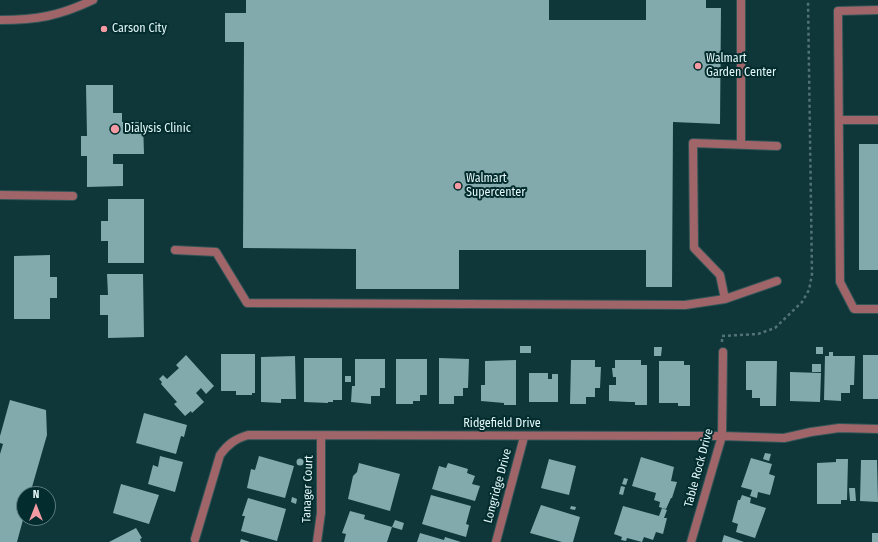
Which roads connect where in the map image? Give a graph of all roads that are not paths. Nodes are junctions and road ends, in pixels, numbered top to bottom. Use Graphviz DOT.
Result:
graph roads {
  1 [pos="93,0"];
  2 [pos="740,0"];
  3 [pos="878,10"];
  4 [pos="0,20"];
  5 [pos="839,120"];
  6 [pos="878,120"];
  7 [pos="741,144"];
  8 [pos="777,146"];
  9 [pos="0,196"];
  10 [pos="73,196"];
  11 [pos="175,250"];
  12 [pos="777,281"];
  13 [pos="725,299"];
  14 [pos="878,309"];
  15 [pos="723,352"];
  16 [pos="878,429"];
  17 [pos="321,436"];
  18 [pos="722,436"];
  19 [pos="524,437"];
  20 [pos="195,539"];
  21 [pos="317,542"];
  22 [pos="496,542"];
  23 [pos="691,542"];
  1 -- 4 [label="street"];
  2 -- 7 [label="street"];
  3 -- 5 [label="street"];
  5 -- 6 [label="street"];
  5 -- 14 [label="street"];
  7 -- 8 [label="street"];
  7 -- 13 [label="street"];
  9 -- 10 [label="street"];
  11 -- 13 [label="street"];
  12 -- 13 [label="street"];
  15 -- 18 [label="street, Table Rock Drive"];
  16 -- 18 [label="street, Ridgefield Drive"];
  17 -- 19 [label="street, Ridgefield Drive"];
  17 -- 20 [label="street, Ridgefield Drive"];
  17 -- 21 [label="street, Tanager Court"];
  18 -- 19 [label="street, Ridgefield Drive"];
  18 -- 23 [label="street, Table Rock Drive"];
  19 -- 22 [label="street, Longridge Drive"];
}
